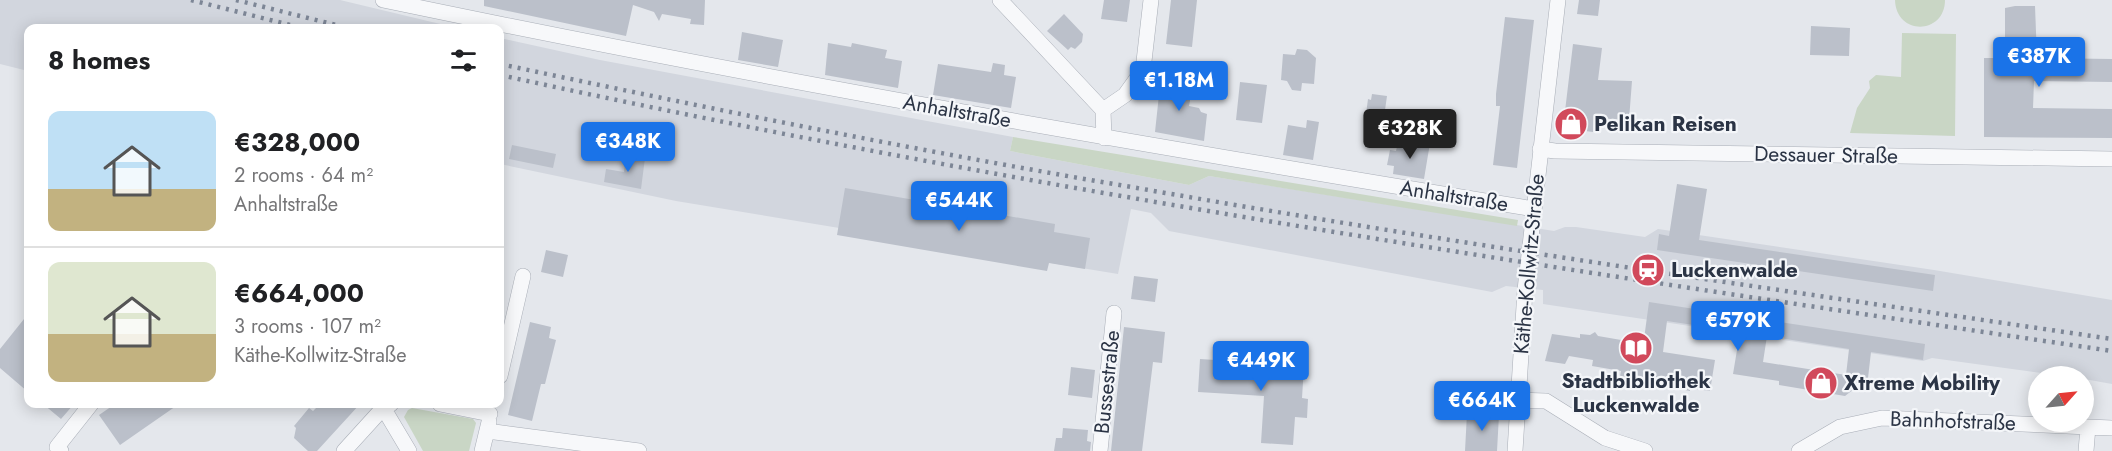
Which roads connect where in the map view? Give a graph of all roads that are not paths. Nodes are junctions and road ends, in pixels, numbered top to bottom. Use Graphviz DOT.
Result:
graph roads {
  1 [pos="383,0"];
  2 [pos="1000,0"];
  3 [pos="1151,0"];
  4 [pos="1558,0"];
  5 [pos="498,24"];
  6 [pos="504,25"];
  7 [pos="1103,110"];
  8 [pos="1104,138"];
  9 [pos="1540,149"];
  10 [pos="2112,159"];
  11 [pos="1534,209"];
  12 [pos="523,276"];
  13 [pos="1114,312"];
  14 [pos="504,359"];
  15 [pos="1518,400"];
  16 [pos="87,408"];
  17 [pos="382,408"];
  18 [pos="387,408"];
  19 [pos="492,409"];
  20 [pos="2028,424"];
  21 [pos="2094,427"];
  22 [pos="2112,428"];
  23 [pos="486,431"];
  24 [pos="2088,432"];
  25 [pos="60,451"];
  26 [pos="344,451"];
  27 [pos="409,451"];
  28 [pos="482,451"];
  29 [pos="639,451"];
  30 [pos="1100,451"];
  31 [pos="1515,451"];
  32 [pos="1645,451"];
  33 [pos="1801,451"];
  34 [pos="2086,451"];
  1 -- 5 [label="street, Anhaltstraße"];
  2 -- 7 [label="street"];
  3 -- 7 [label="street"];
  4 -- 9 [label="street, Käthe-Kollwitz-Straße"];
  6 -- 8 [label="street, Anhaltstraße"];
  7 -- 8 [label="street"];
  8 -- 11 [label="street, Anhaltstraße"];
  9 -- 10 [label="street, Dessauer Straße"];
  9 -- 11 [label="street, Käthe-Kollwitz-Straße"];
  11 -- 15 [label="street, Käthe-Kollwitz-Straße"];
  12 -- 14 [label="street"];
  13 -- 30 [label="street, Bussestraße"];
  15 -- 31 [label="street, Käthe-Kollwitz-Straße"];
  15 -- 32 [label="street"];
  16 -- 25 [label="street"];
  17 -- 26 [label="street"];
  18 -- 27 [label="street"];
  19 -- 23 [label="street"];
  20 -- 33 [label="street, Bahnhofstraße"];
  21 -- 22 [label="street, Bahnhofstraße"];
  23 -- 28 [label="street"];
  23 -- 29 [label="street"];
  24 -- 34 [label="street"];
}
